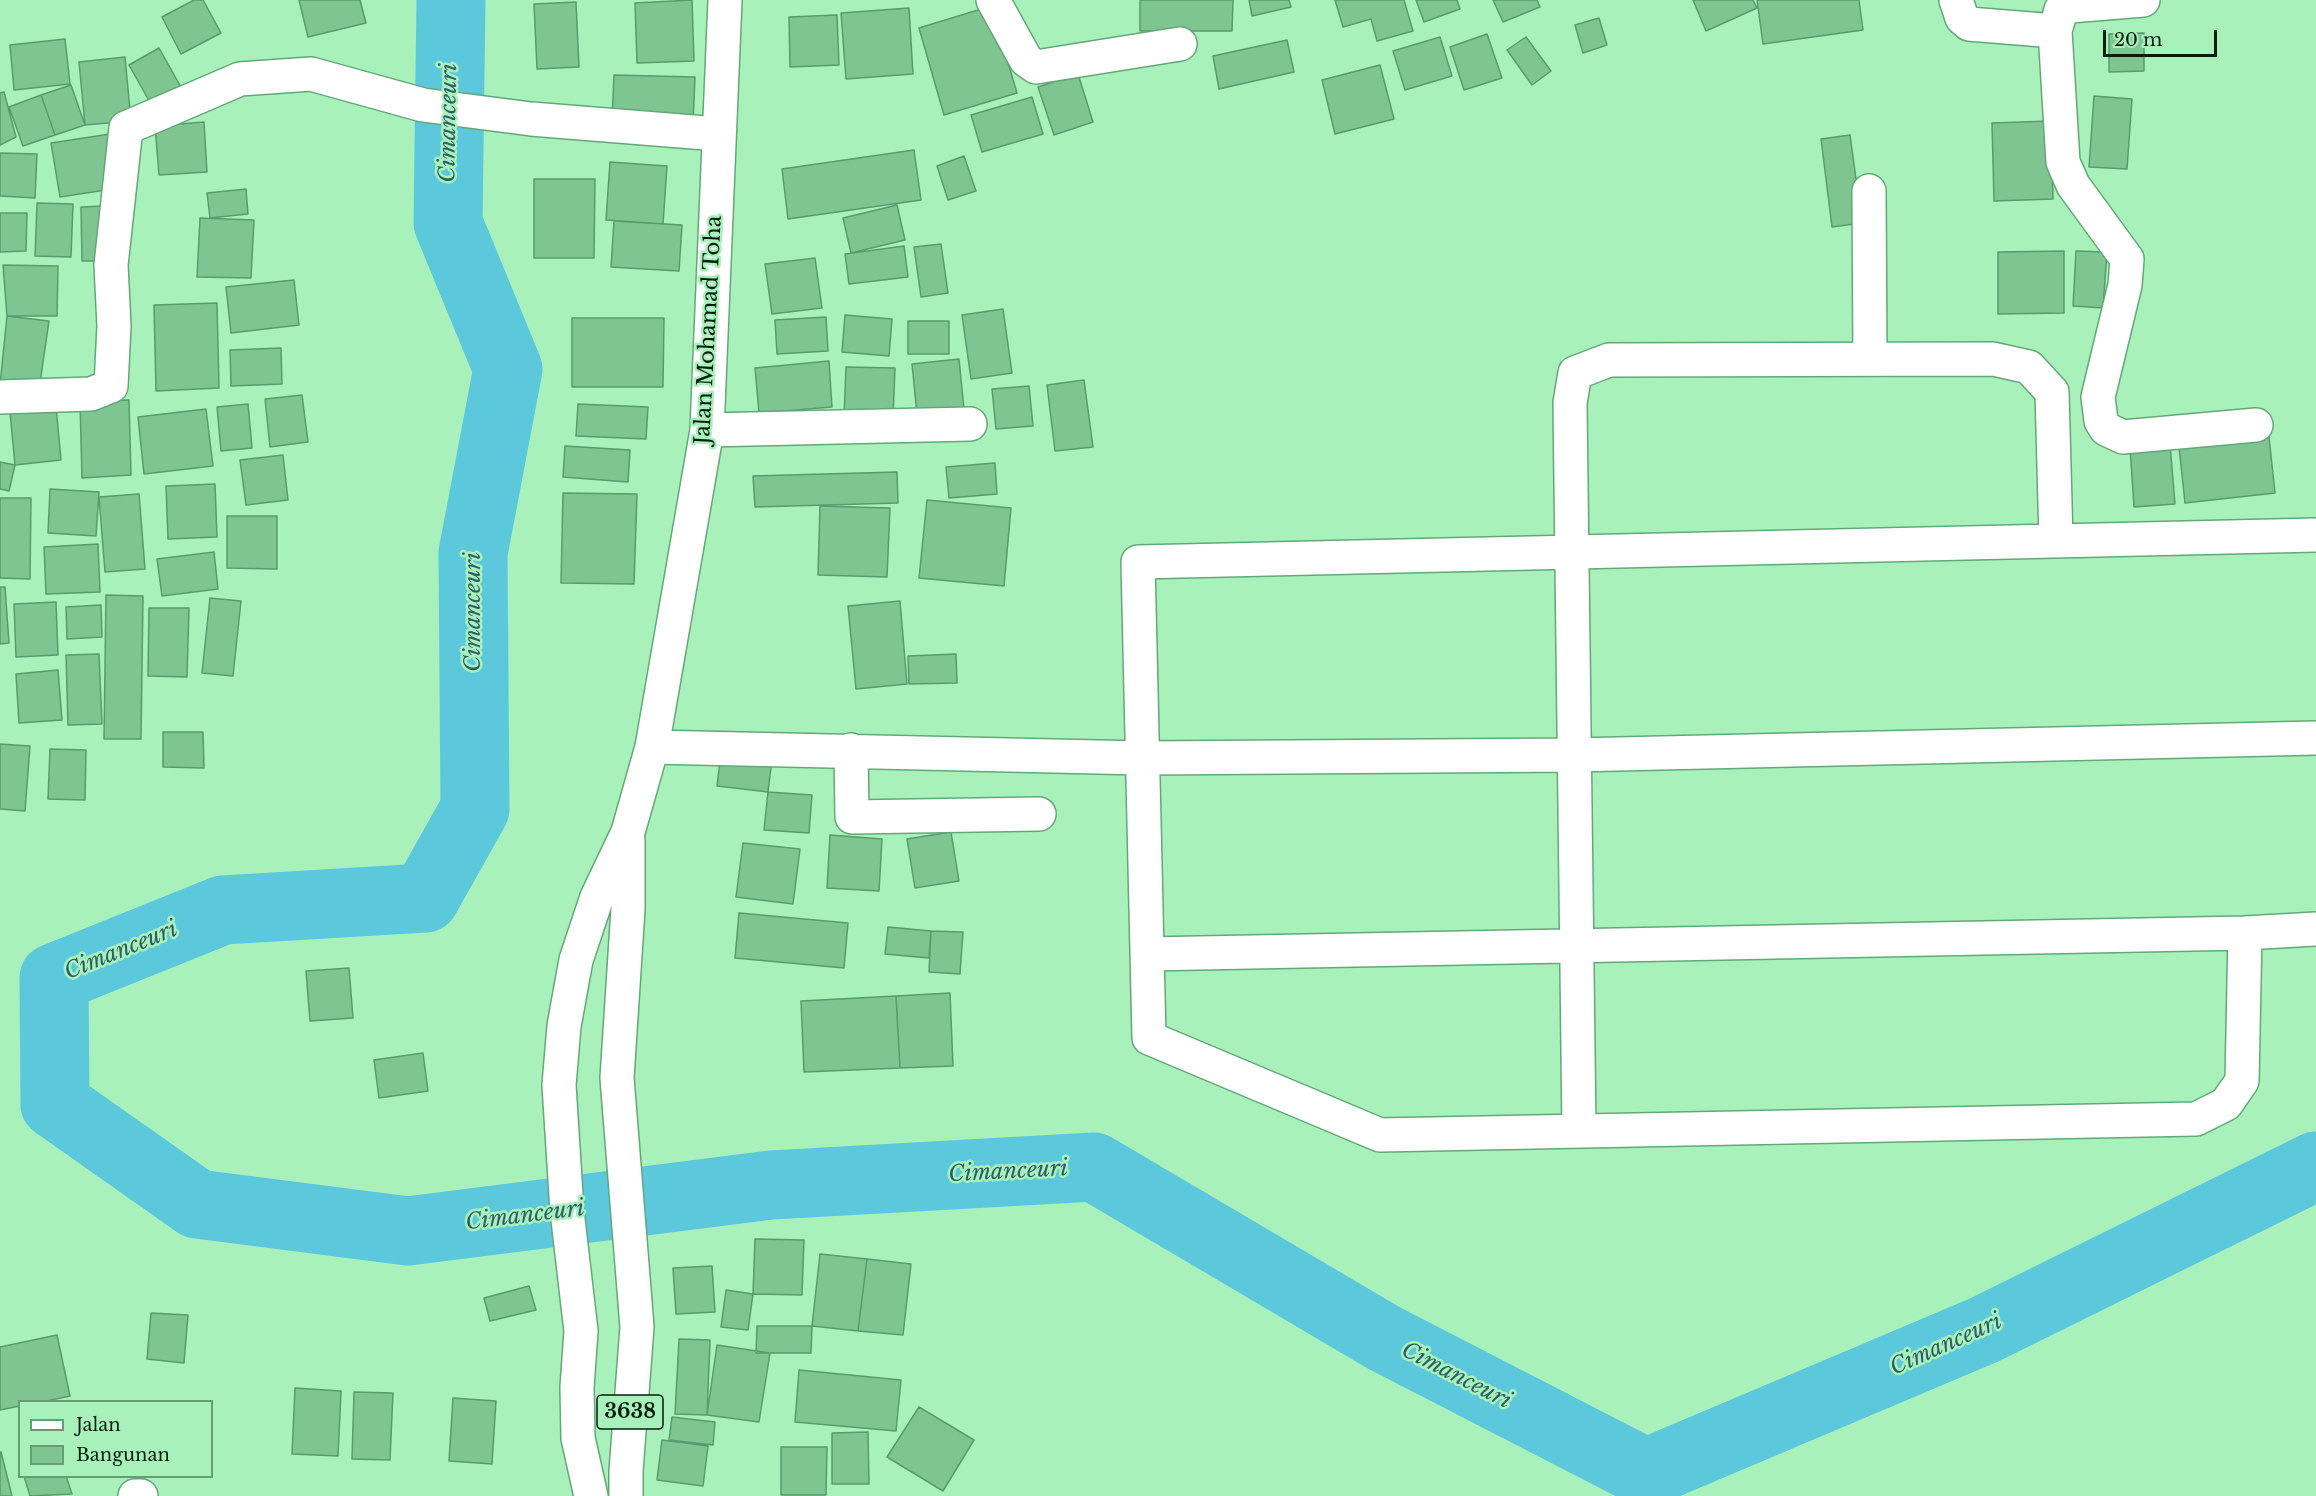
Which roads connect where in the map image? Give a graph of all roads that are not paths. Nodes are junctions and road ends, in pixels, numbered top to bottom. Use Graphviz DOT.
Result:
graph roads {
  1 [pos="725,0"];
  2 [pos="993,0"];
  3 [pos="1956,0"];
  4 [pos="2143,0"];
  5 [pos="2055,31"];
  6 [pos="1180,44"];
  7 [pos="718,134"];
  8 [pos="1869,191"];
  9 [pos="1870,359"];
  10 [pos="0,397"];
  11 [pos="970,424"];
  12 [pos="2256,425"];
  13 [pos="707,430"];
  14 [pos="2316,535"];
  15 [pos="2056,540"];
  16 [pos="1572,552"];
  17 [pos="2316,738"];
  18 [pos="652,747"];
  19 [pos="850,750"];
  20 [pos="1574,755"];
  21 [pos="1143,758"];
  22 [pos="1039,814"];
  23 [pos="628,832"];
  24 [pos="2316,929"];
  25 [pos="2245,933"];
  26 [pos="1576,945"];
  27 [pos="1148,954"];
  28 [pos="1579,1131"];
  29 [pos="135,1496"];
  30 [pos="141,1496"];
  31 [pos="591,1496"];
  32 [pos="626,1496"];
  1 -- 7 [label="street, Jalan Mohamad Toha"];
  2 -- 6 [label="street"];
  3 -- 5 [label="street"];
  4 -- 5 [label="street"];
  5 -- 12 [label="street"];
  7 -- 10 [label="street"];
  7 -- 13 [label="street, Jalan Mohamad Toha"];
  8 -- 9 [label="street"];
  9 -- 15 [label="street"];
  9 -- 16 [label="street"];
  11 -- 13 [label="street"];
  13 -- 18 [label="street, Jalan Mohamad Toha"];
  14 -- 15 [label="street"];
  15 -- 16 [label="street"];
  16 -- 20 [label="street"];
  16 -- 21 [label="street"];
  17 -- 20 [label="street"];
  18 -- 19 [label="street"];
  18 -- 23 [label="street, Jalan Mohamad Toha"];
  19 -- 21 [label="street"];
  19 -- 22 [label="street"];
  20 -- 21 [label="street"];
  20 -- 26 [label="street"];
  21 -- 27 [label="street"];
  23 -- 31 [label="street, Jalan Mohamad Toha / 3638"];
  23 -- 32 [label="street, Jalan Mohamad Toha / 3638"];
  24 -- 25 [label="street"];
  25 -- 26 [label="street"];
  25 -- 28 [label="street"];
  26 -- 27 [label="street"];
  26 -- 28 [label="street"];
  27 -- 28 [label="street"];
  29 -- 30 [label="street"];
}
